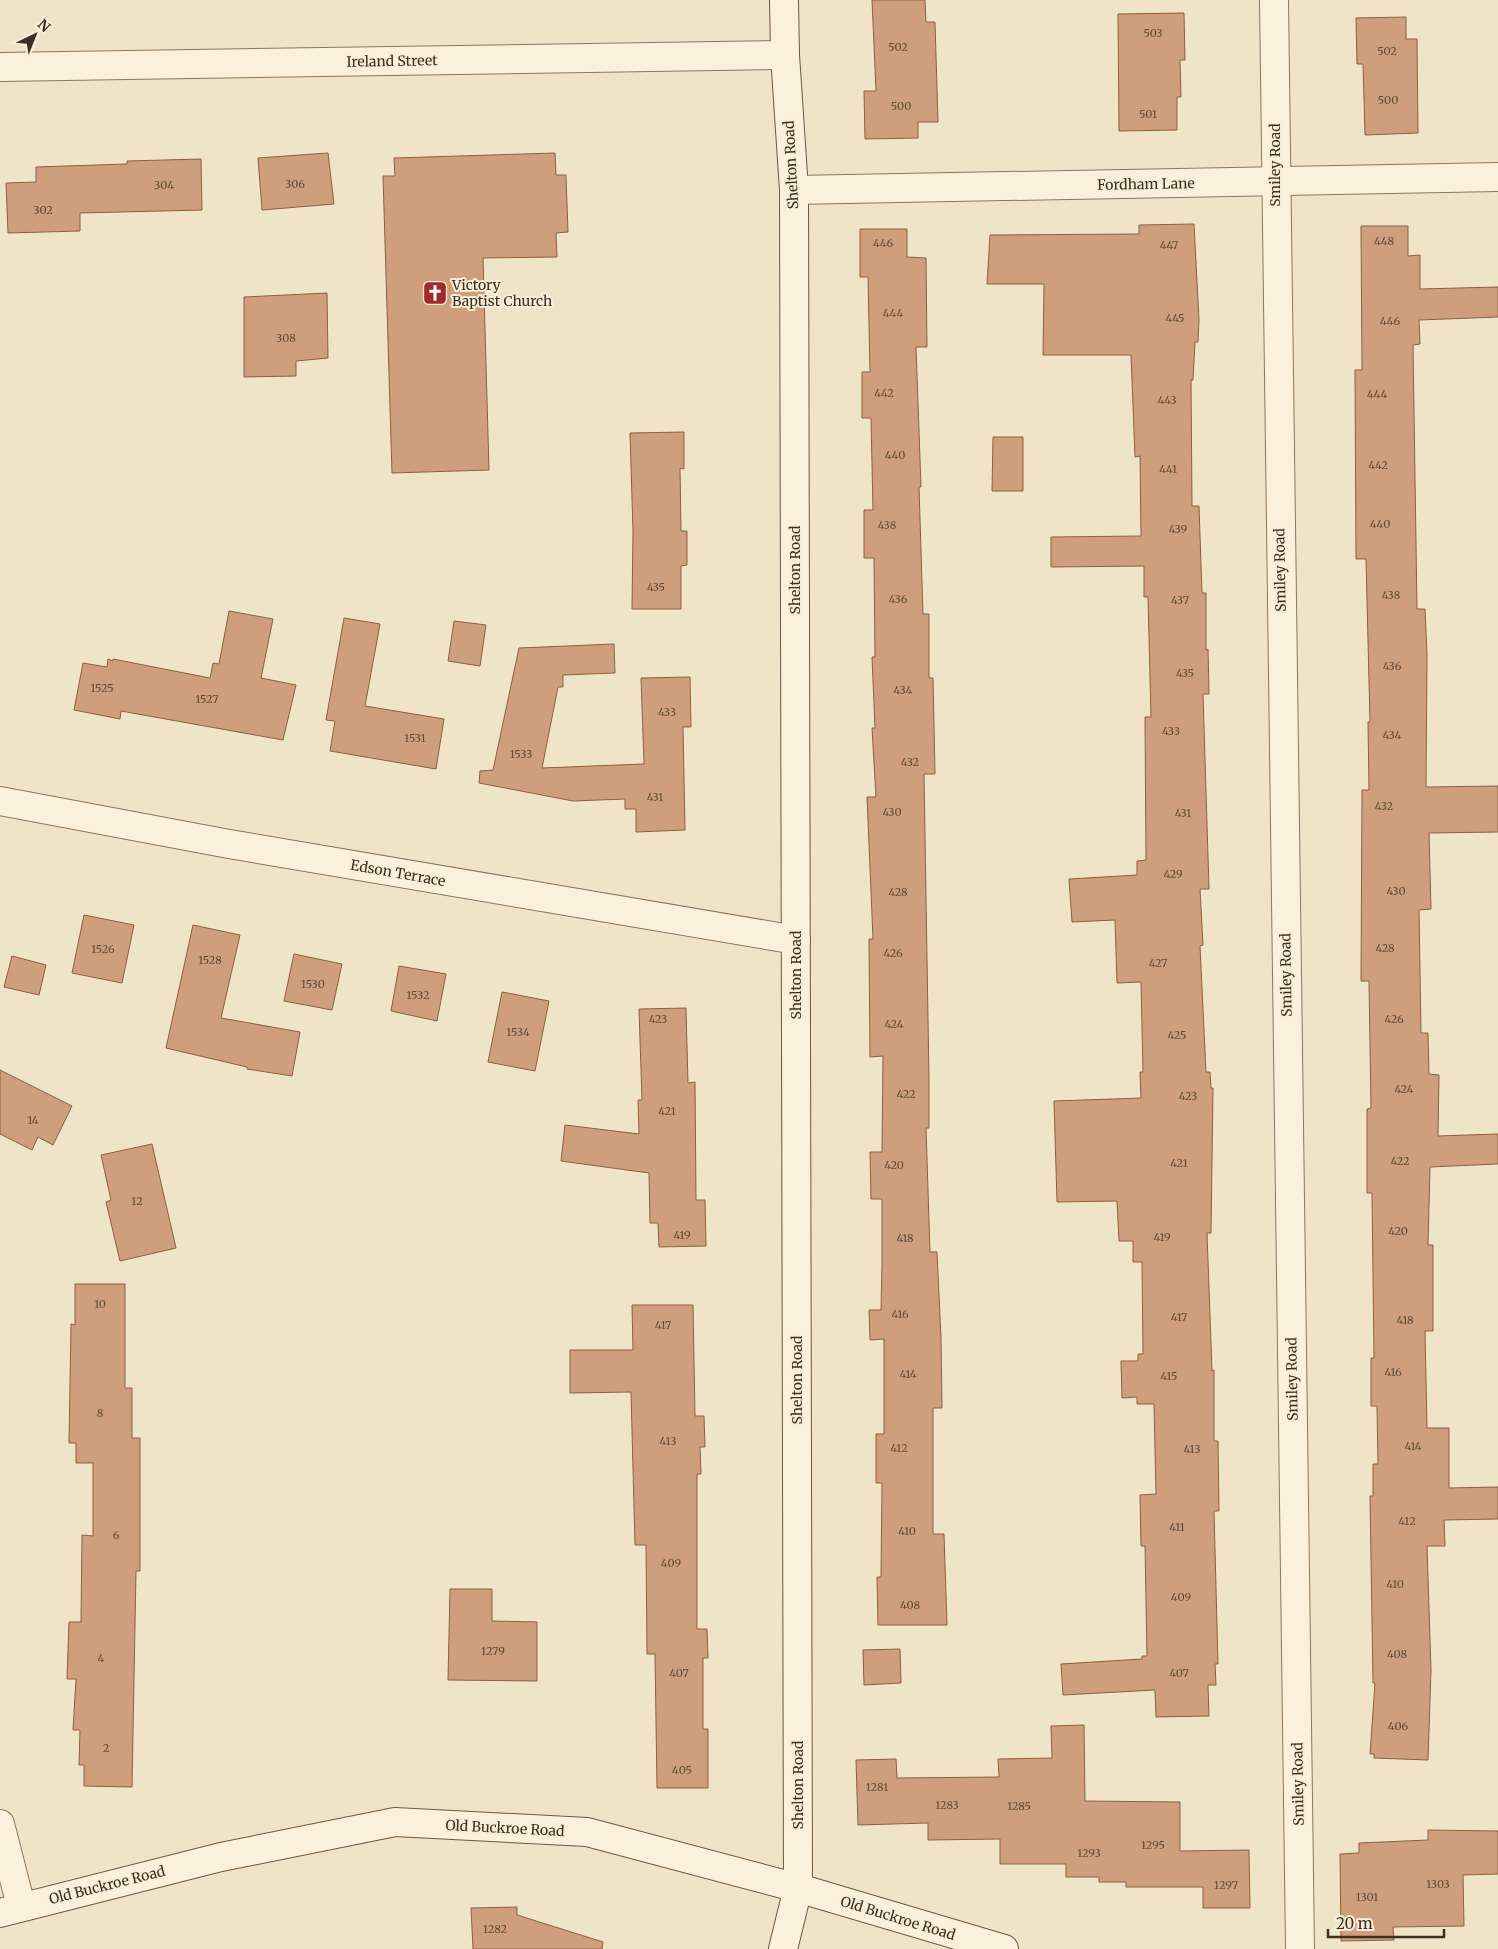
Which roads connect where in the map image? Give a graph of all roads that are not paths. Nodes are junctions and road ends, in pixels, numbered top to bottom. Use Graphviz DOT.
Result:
graph roads {
  1 [pos="784,0"];
  2 [pos="1274,0"];
  3 [pos="785,54"];
  4 [pos="0,67"];
  5 [pos="1498,177"];
  6 [pos="1274,182"];
  7 [pos="794,190"];
  8 [pos="0,801"];
  9 [pos="796,940"];
  10 [pos="0,1824"];
  11 [pos="798,1888"];
  12 [pos="10,1910"];
  13 [pos="783,1949"];
  14 [pos="1004,1949"];
  15 [pos="1300,1949"];
  1 -- 3 [label="street, Shelton Road"];
  2 -- 6 [label="street, Smiley Road"];
  3 -- 4 [label="street, Ireland Street"];
  3 -- 7 [label="street, Shelton Road"];
  5 -- 6 [label="street, Fordham Lane"];
  6 -- 7 [label="street, Fordham Lane"];
  6 -- 15 [label="street, Smiley Road"];
  7 -- 9 [label="street, Shelton Road"];
  8 -- 9 [label="street, Edson Terrace"];
  9 -- 11 [label="street, Shelton Road"];
  10 -- 12 [label="street"];
  11 -- 12 [label="street, Old Buckroe Road"];
  11 -- 13 [label="street, Shelton Road"];
  11 -- 14 [label="street, Old Buckroe Road"];
}
